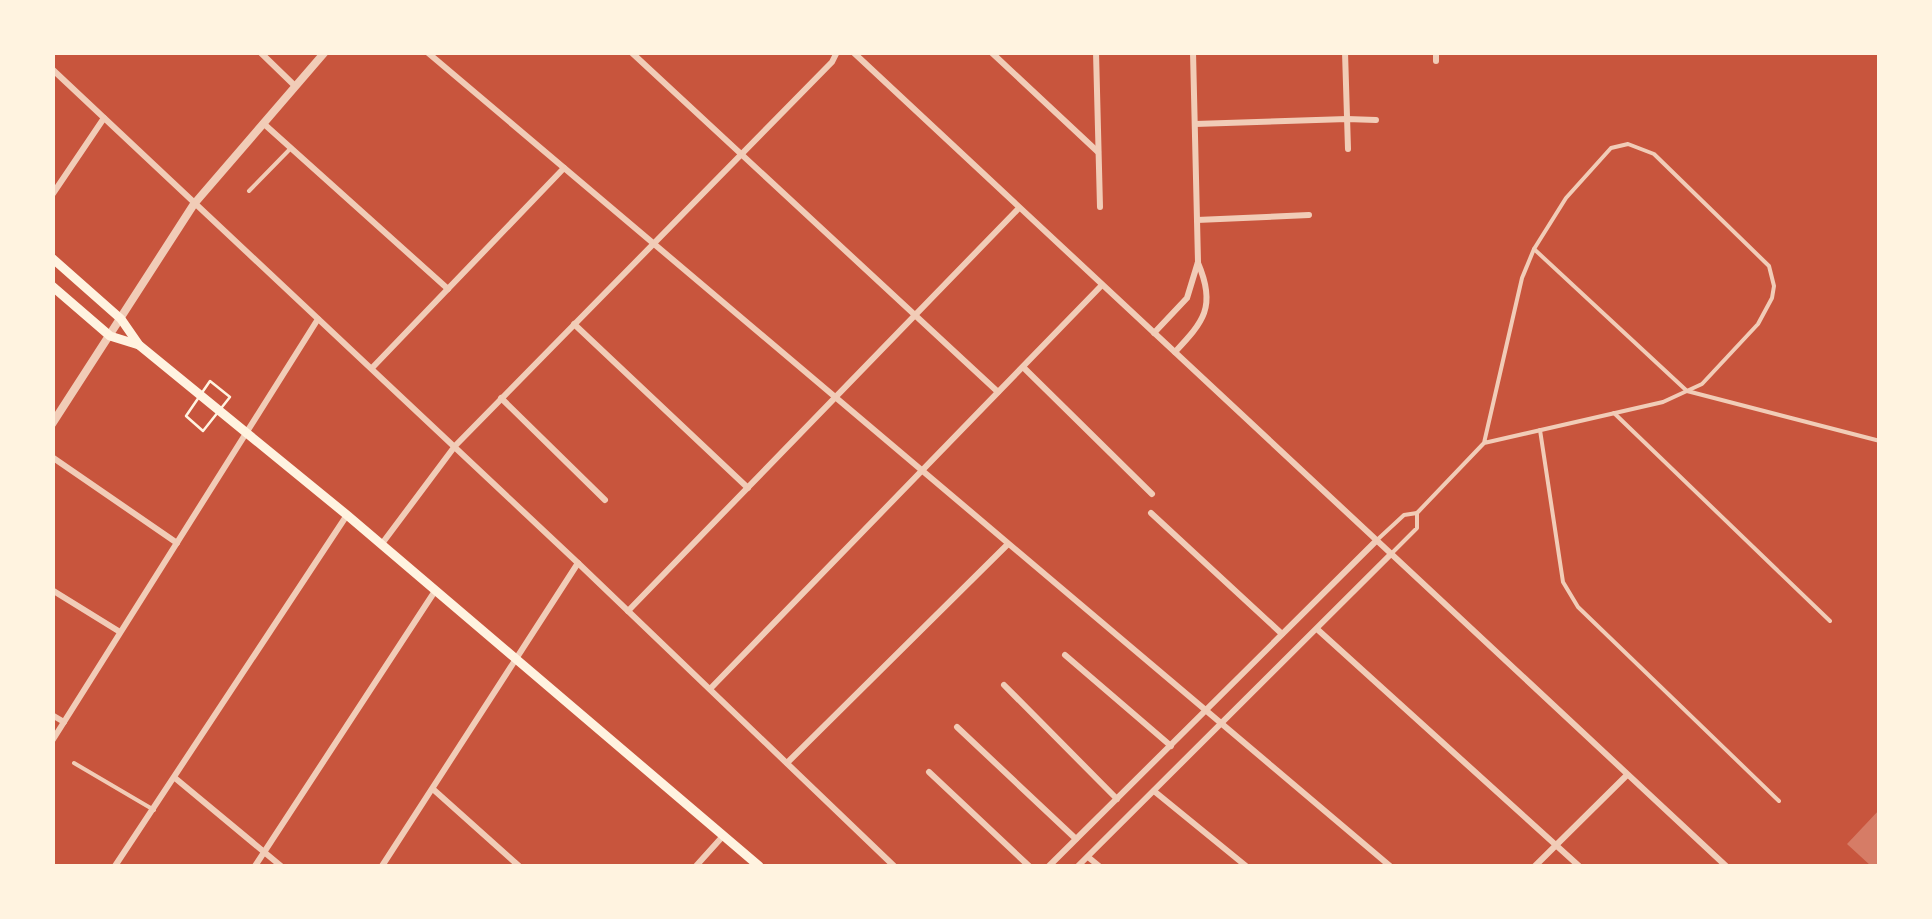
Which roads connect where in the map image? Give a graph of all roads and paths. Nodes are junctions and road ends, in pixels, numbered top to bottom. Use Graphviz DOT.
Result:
graph roads {
  1 [pos="260,52"];
  2 [pos="325,52"];
  3 [pos="427,52"];
  4 [pos="631,52"];
  5 [pos="837,52"];
  6 [pos="991,52"];
  7 [pos="1096,52"];
  8 [pos="1193,52"];
  9 [pos="1345,52"];
  10 [pos="855,53"];
  11 [pos="832,62"];
  12 [pos="52,69"];
  13 [pos="294,85"];
  14 [pos="104,118"];
  15 [pos="1347,119"];
  16 [pos="1376,120"];
  17 [pos="262,122"];
  18 [pos="1194,124"];
  19 [pos="290,148"];
  20 [pos="1348,150"];
  21 [pos="1098,152"];
  22 [pos="741,154"];
  23 [pos="564,168"];
  24 [pos="249,191"];
  25 [pos="52,195"];
  26 [pos="194,204"];
  27 [pos="1100,207"];
  28 [pos="1019,208"];
  29 [pos="1309,215"];
  30 [pos="1196,220"];
  31 [pos="653,244"];
  32 [pos="1534,249"];
  33 [pos="52,258"];
  34 [pos="1198,262"];
  35 [pos="1102,285"];
  36 [pos="52,286"];
  37 [pos="448,289"];
  38 [pos="915,315"];
  39 [pos="121,319"];
  40 [pos="318,319"];
  41 [pos="574,324"];
  42 [pos="1154,333"];
  43 [pos="110,336"];
  44 [pos="139,345"];
  45 [pos="1174,352"];
  46 [pos="1023,366"];
  47 [pos="372,368"];
  48 [pos="210,381"];
  49 [pos="1687,390"];
  50 [pos="998,392"];
  51 [pos="230,397"];
  52 [pos="501,398"];
  53 [pos="835,398"];
  54 [pos="1614,413"];
  55 [pos="186,416"];
  56 [pos="52,424"];
  57 [pos="203,430"];
  58 [pos="1540,430"];
  59 [pos="245,433"];
  60 [pos="1880,441"];
  61 [pos="1484,442"];
  62 [pos="454,446"];
  63 [pos="52,458"];
  64 [pos="922,471"];
  65 [pos="748,488"];
  66 [pos="1152,494"];
  67 [pos="605,500"];
  68 [pos="1151,513"];
  69 [pos="1418,513"];
  70 [pos="347,515"];
  71 [pos="1376,540"];
  72 [pos="177,543"];
  73 [pos="1008,544"];
  74 [pos="381,545"];
  75 [pos="1391,554"];
  76 [pos="578,562"];
  77 [pos="52,590"];
  78 [pos="434,591"];
  79 [pos="628,611"];
  80 [pos="1830,621"];
  81 [pos="1316,629"];
  82 [pos="120,632"];
  83 [pos="1282,634"];
  84 [pos="1065,656"];
  85 [pos="516,658"];
  86 [pos="1004,685"];
  87 [pos="710,690"];
  88 [pos="1206,711"];
  89 [pos="52,715"];
  90 [pos="64,722"];
  91 [pos="1221,724"];
  92 [pos="957,727"];
  93 [pos="52,741"];
  94 [pos="1170,746"];
  95 [pos="74,763"];
  96 [pos="788,764"];
  97 [pos="929,772"];
  98 [pos="1628,775"];
  99 [pos="175,778"];
  100 [pos="434,790"];
  101 [pos="1154,791"];
  102 [pos="1117,799"];
  103 [pos="1779,801"];
  104 [pos="154,810"];
  105 [pos="723,836"];
  106 [pos="1076,839"];
  107 [pos="1556,845"];
  108 [pos="264,852"];
  109 [pos="1088,856"];
  110 [pos="115,866"];
  111 [pos="255,866"];
  112 [pos="281,866"];
  113 [pos="382,866"];
  114 [pos="519,866"];
  115 [pos="696,866"];
  116 [pos="759,866"];
  117 [pos="894,866"];
  118 [pos="1029,866"];
  119 [pos="1049,866"];
  120 [pos="1078,866"];
  121 [pos="1100,866"];
  122 [pos="1246,866"];
  123 [pos="1390,866"];
  124 [pos="1534,866"];
  125 [pos="1579,866"];
  126 [pos="1726,866"];
  1 -- 13 [label="street"];
  2 -- 13 [label="street"];
  3 -- 23 [label="street"];
  4 -- 22 [label="street"];
  5 -- 11 [label="street"];
  6 -- 21 [label="street"];
  7 -- 21 [label="street"];
  8 -- 18 [label="street"];
  9 -- 15 [label="street"];
  10 -- 11 [label="street"];
  10 -- 28 [label="street"];
  11 -- 22 [label="street"];
  12 -- 14 [label="street"];
  13 -- 17 [label="street"];
  14 -- 25 [label="street"];
  14 -- 26 [label="street"];
  15 -- 16 [label="street"];
  15 -- 18 [label="street"];
  15 -- 20 [label="street"];
  17 -- 19 [label="street"];
  17 -- 26 [label="street"];
  18 -- 30 [label="street"];
  19 -- 24 [label="lane"];
  19 -- 37 [label="street"];
  21 -- 27 [label="street"];
  22 -- 31 [label="street"];
  22 -- 38 [label="street"];
  23 -- 31 [label="street"];
  23 -- 37 [label="street"];
  26 -- 39 [label="street"];
  26 -- 40 [label="street"];
  28 -- 35 [label="street"];
  28 -- 38 [label="street"];
  29 -- 30 [label="street"];
  30 -- 34 [label="street"];
  31 -- 41 [label="street"];
  31 -- 53 [label="street"];
  32 -- 49 [label="lane"];
  32 -- 49 [label="lane"];
  32 -- 61 [label="lane"];
  33 -- 39 [label="main road"];
  34 -- 42 [label="street"];
  34 -- 45 [label="street"];
  35 -- 42 [label="street"];
  35 -- 46 [label="street"];
  36 -- 43 [label="main road"];
  37 -- 47 [label="street"];
  38 -- 50 [label="street"];
  38 -- 53 [label="street"];
  39 -- 43 [label="street"];
  39 -- 44 [label="main road"];
  40 -- 47 [label="street"];
  40 -- 59 [label="street"];
  41 -- 52 [label="street"];
  41 -- 65 [label="street"];
  42 -- 45 [label="street"];
  43 -- 44 [label="main road"];
  43 -- 56 [label="street"];
  44 -- 59 [label="main road"];
  45 -- 71 [label="street"];
  46 -- 50 [label="street"];
  46 -- 66 [label="street"];
  47 -- 62 [label="street"];
  48 -- 51 [label="path"];
  49 -- 54 [label="lane"];
  49 -- 60 [label="lane"];
  50 -- 64 [label="street"];
  52 -- 62 [label="street"];
  52 -- 67 [label="street"];
  53 -- 64 [label="street"];
  53 -- 65 [label="street"];
  54 -- 58 [label="lane"];
  54 -- 80 [label="lane"];
  55 -- 57 [label="path"];
  58 -- 61 [label="lane"];
  58 -- 103 [label="lane"];
  59 -- 70 [label="main road"];
  59 -- 72 [label="street"];
  61 -- 69 [label="lane"];
  62 -- 74 [label="street"];
  62 -- 76 [label="street"];
  63 -- 72 [label="street"];
  64 -- 73 [label="street"];
  64 -- 87 [label="street"];
  65 -- 79 [label="street"];
  68 -- 83 [label="street"];
  69 -- 71 [label="lane"];
  69 -- 75 [label="lane"];
  70 -- 74 [label="main road"];
  70 -- 99 [label="street"];
  71 -- 75 [label="street"];
  71 -- 83 [label="street"];
  72 -- 82 [label="street"];
  73 -- 88 [label="street"];
  73 -- 96 [label="street"];
  74 -- 78 [label="main road"];
  75 -- 81 [label="street"];
  75 -- 98 [label="street"];
  76 -- 79 [label="street"];
  76 -- 85 [label="street"];
  77 -- 82 [label="street"];
  78 -- 85 [label="main road"];
  78 -- 108 [label="street"];
  79 -- 87 [label="street"];
  81 -- 91 [label="street"];
  81 -- 107 [label="street"];
  82 -- 90 [label="street"];
  83 -- 88 [label="street"];
  84 -- 94 [label="street"];
  85 -- 100 [label="street"];
  85 -- 105 [label="main road"];
  86 -- 102 [label="street"];
  87 -- 96 [label="street"];
  88 -- 91 [label="street"];
  88 -- 94 [label="street"];
  89 -- 90 [label="street"];
  90 -- 93 [label="street"];
  91 -- 101 [label="street"];
  91 -- 123 [label="street"];
  92 -- 106 [label="street"];
  94 -- 102 [label="street"];
  95 -- 104 [label="lane"];
  96 -- 117 [label="street"];
  97 -- 118 [label="street"];
  98 -- 107 [label="street"];
  98 -- 126 [label="street"];
  99 -- 104 [label="street"];
  99 -- 108 [label="street"];
  100 -- 113 [label="street"];
  100 -- 114 [label="street"];
  101 -- 109 [label="street"];
  101 -- 122 [label="street"];
  102 -- 106 [label="street"];
  104 -- 110 [label="street"];
  105 -- 115 [label="street"];
  105 -- 116 [label="main road"];
  106 -- 119 [label="street"];
  107 -- 124 [label="street"];
  107 -- 125 [label="street"];
  108 -- 111 [label="street"];
  108 -- 112 [label="street"];
  109 -- 120 [label="street"];
  109 -- 121 [label="street"];
}
